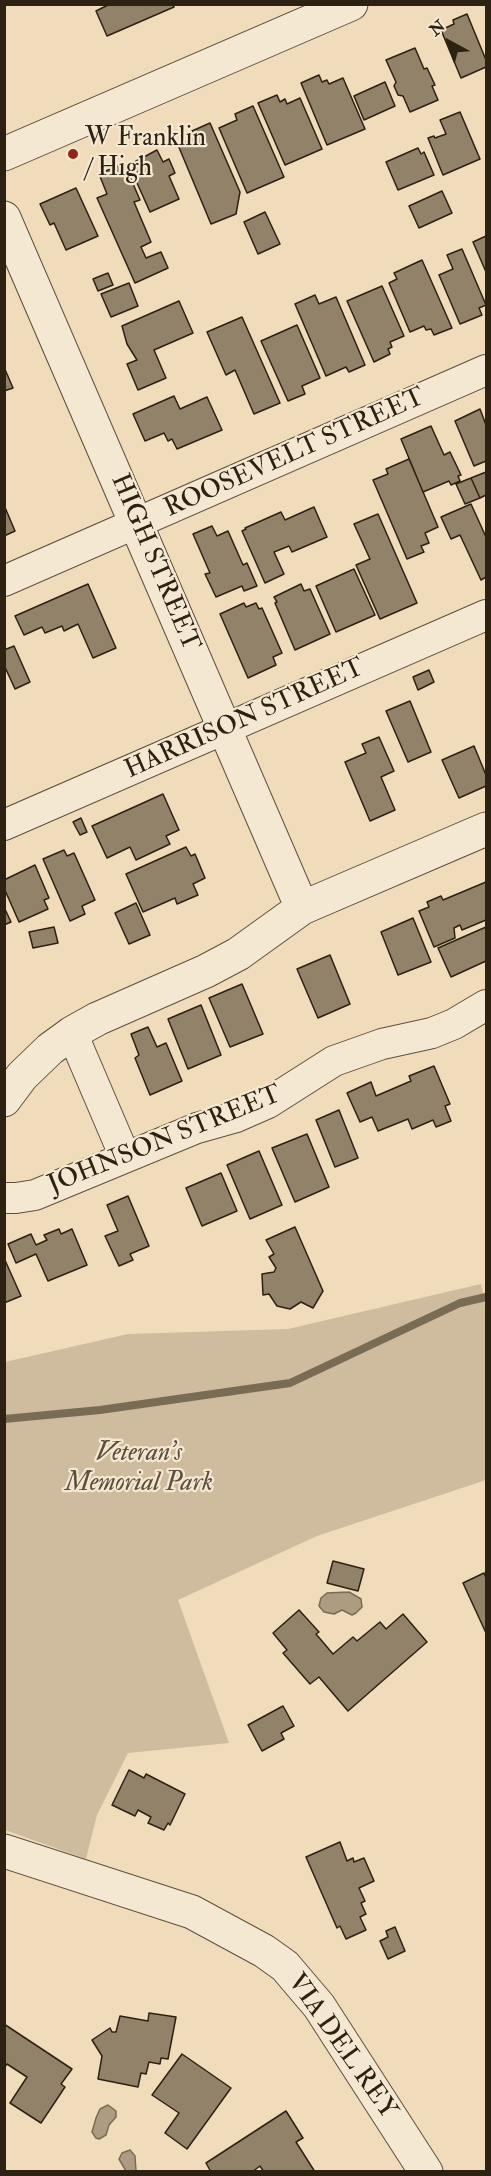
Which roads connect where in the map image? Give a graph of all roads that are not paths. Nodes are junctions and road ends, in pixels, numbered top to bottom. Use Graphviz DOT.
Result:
graph roads {
  1 [pos="351,4"];
  2 [pos="4,154"];
  3 [pos="4,218"];
  4 [pos="486,370"];
  5 [pos="136,524"];
  6 [pos="4,581"];
  7 [pos="486,615"];
  8 [pos="225,729"];
  9 [pos="4,825"];
  10 [pos="486,829"];
  11 [pos="302,908"];
  12 [pos="486,1005"];
  13 [pos="72,1033"];
  14 [pos="4,1100"];
  15 [pos="125,1157"];
  16 [pos="4,1198"];
  17 [pos="4,1851"];
  18 [pos="426,2172"];
  1 -- 2 [label="street"];
  3 -- 5 [label="street, HIGH STREET"];
  4 -- 5 [label="street, ROOSEVELT STREET"];
  5 -- 6 [label="street, ROOSEVELT STREET"];
  5 -- 8 [label="street, HIGH STREET"];
  7 -- 8 [label="street, HARRISON STREET"];
  8 -- 9 [label="street, HARRISON STREET"];
  8 -- 11 [label="street, HIGH STREET"];
  10 -- 11 [label="street"];
  11 -- 13 [label="street"];
  12 -- 15 [label="street, JOHNSON STREET"];
  13 -- 14 [label="street"];
  13 -- 15 [label="street"];
  15 -- 16 [label="street, JOHNSON STREET"];
  17 -- 18 [label="street, VIA DEL REY"];
}
